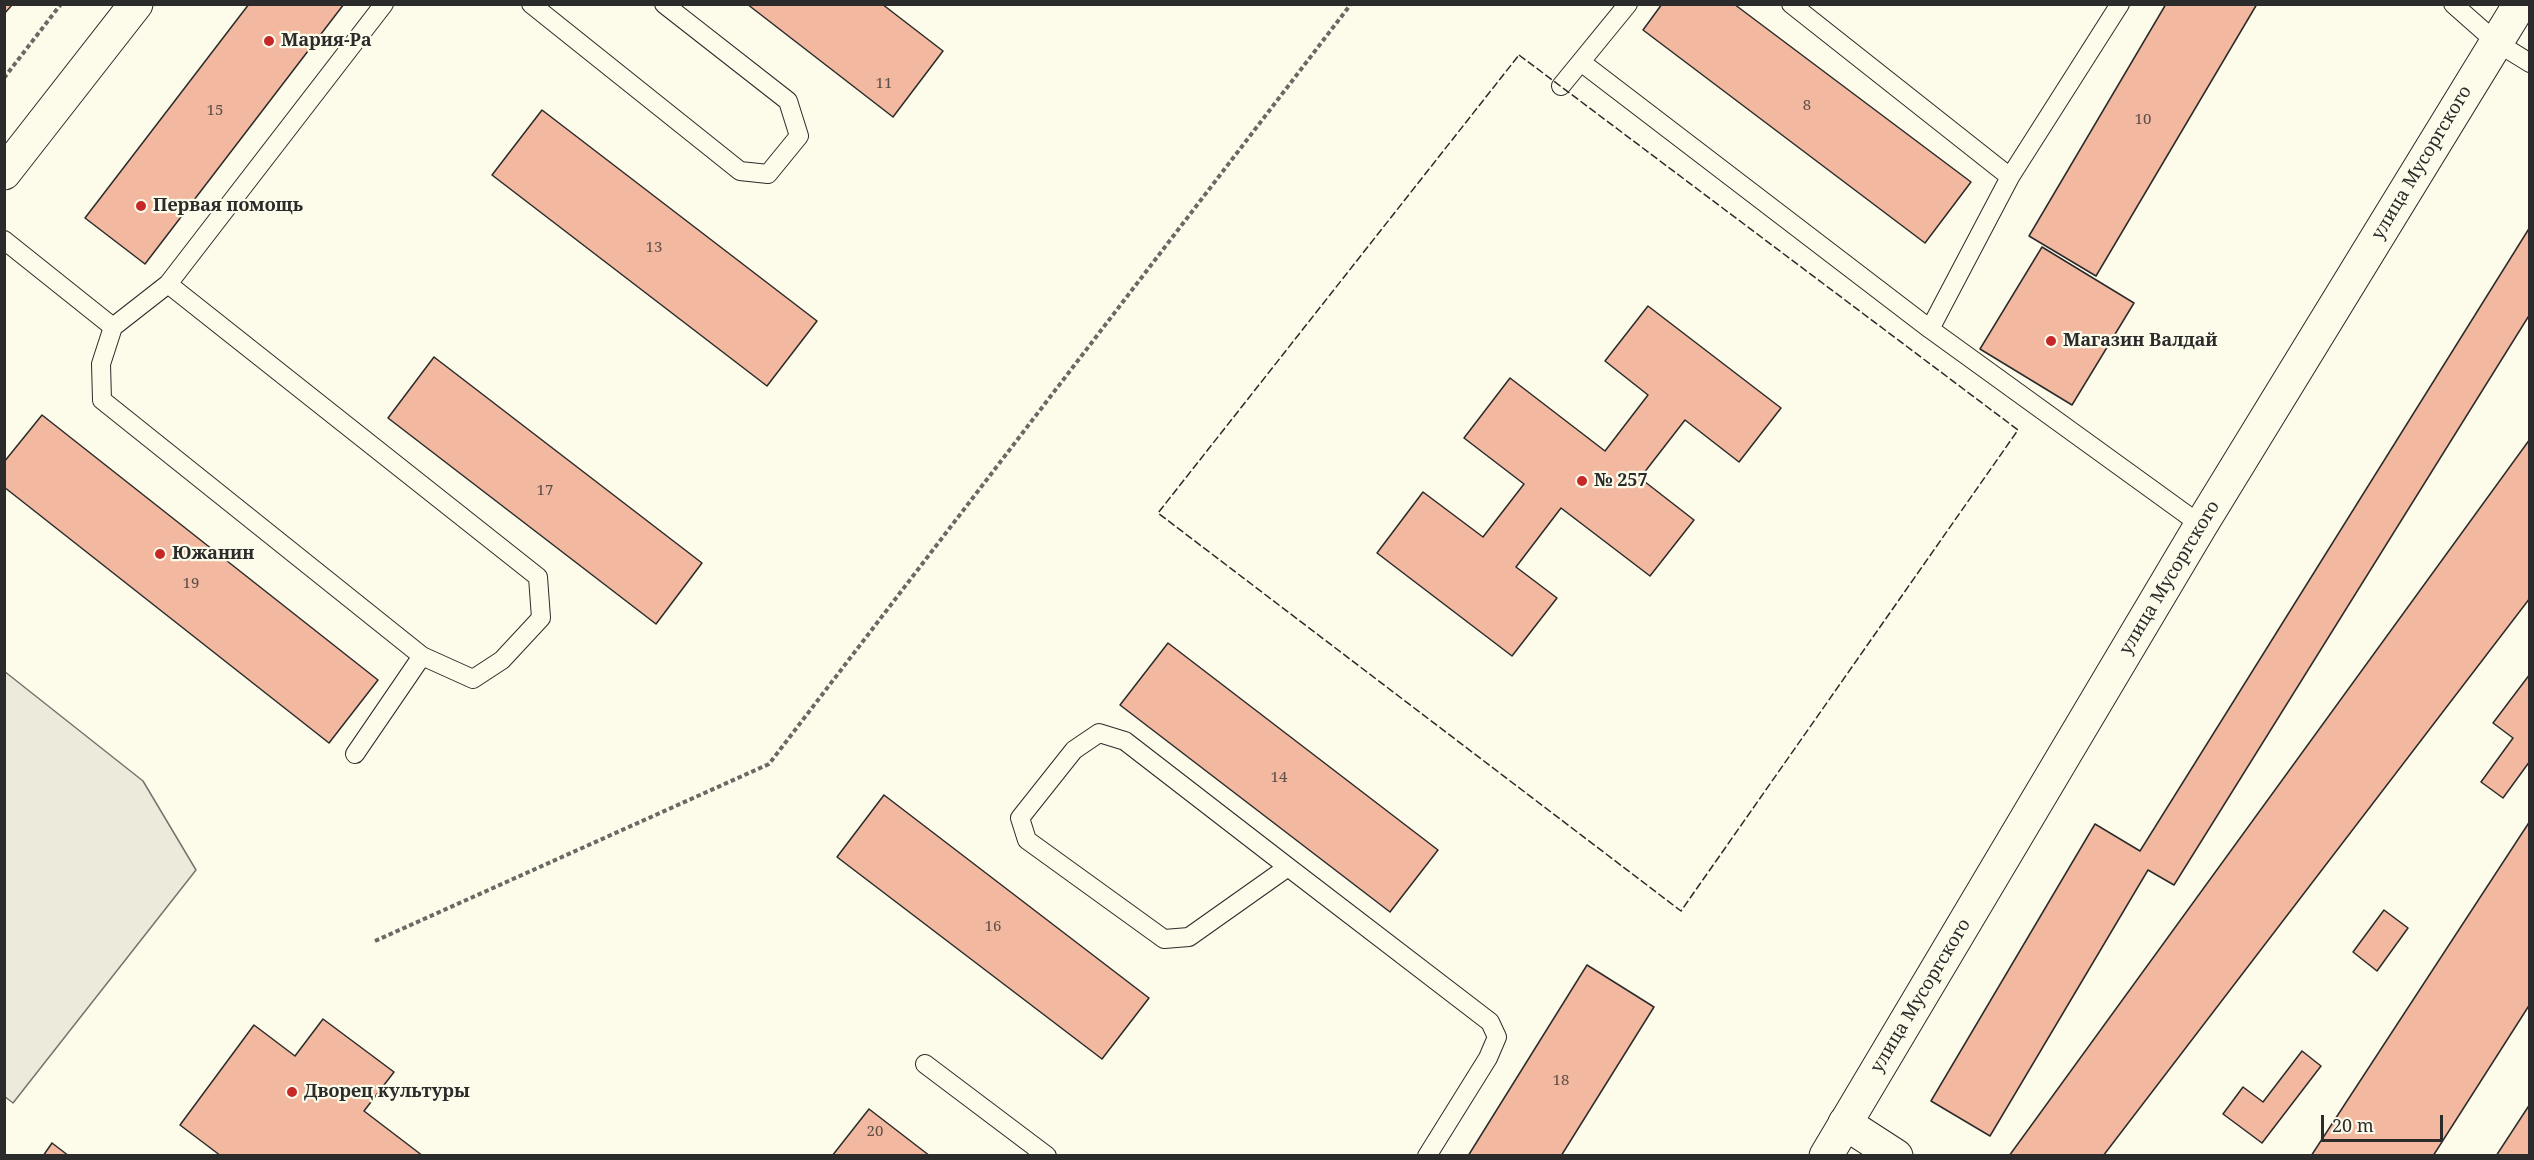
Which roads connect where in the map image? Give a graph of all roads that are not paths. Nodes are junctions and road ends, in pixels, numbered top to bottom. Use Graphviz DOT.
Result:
graph roads {
  1 [pos="136,4"];
  2 [pos="384,4"];
  3 [pos="531,4"];
  4 [pos="664,4"];
  5 [pos="1628,4"];
  6 [pos="1791,4"];
  7 [pos="2120,4"];
  8 [pos="2454,4"];
  9 [pos="2520,4"];
  10 [pos="2496,42"];
  11 [pos="1581,62"];
  12 [pos="2529,63"];
  13 [pos="1561,86"];
  14 [pos="4,173"];
  15 [pos="2010,177"];
  16 [pos="4,240"];
  17 [pos="168,284"];
  18 [pos="113,327"];
  19 [pos="1930,329"];
  20 [pos="2201,525"];
  21 [pos="422,656"];
  22 [pos="356,754"];
  23 [pos="1288,867"];
  24 [pos="925,1064"];
  25 [pos="1845,1123"];
  26 [pos="1047,1155"];
  27 [pos="1427,1155"];
  28 [pos="1826,1155"];
  29 [pos="1896,1155"];
  1 -- 14 [label="street"];
  2 -- 17 [label="lane"];
  3 -- 4 [label="lane"];
  5 -- 11 [label="lane"];
  6 -- 15 [label="lane"];
  7 -- 15 [label="lane"];
  8 -- 10 [label="lane"];
  9 -- 10 [label="street, улица Мусоргского"];
  10 -- 12 [label="lane"];
  10 -- 20 [label="street, улица Мусоргского"];
  11 -- 13 [label="lane"];
  11 -- 19 [label="lane"];
  15 -- 19 [label="lane"];
  16 -- 18 [label="lane"];
  17 -- 18 [label="lane"];
  17 -- 21 [label="lane"];
  18 -- 21 [label="lane"];
  19 -- 20 [label="lane"];
  20 -- 25 [label="street, улица Мусоргского"];
  21 -- 22 [label="lane"];
  23 -- 23 [label="lane"];
  23 -- 27 [label="lane"];
  24 -- 26 [label="lane"];
  25 -- 28 [label="street, улица Мусоргского"];
  25 -- 29 [label="street"];
}
